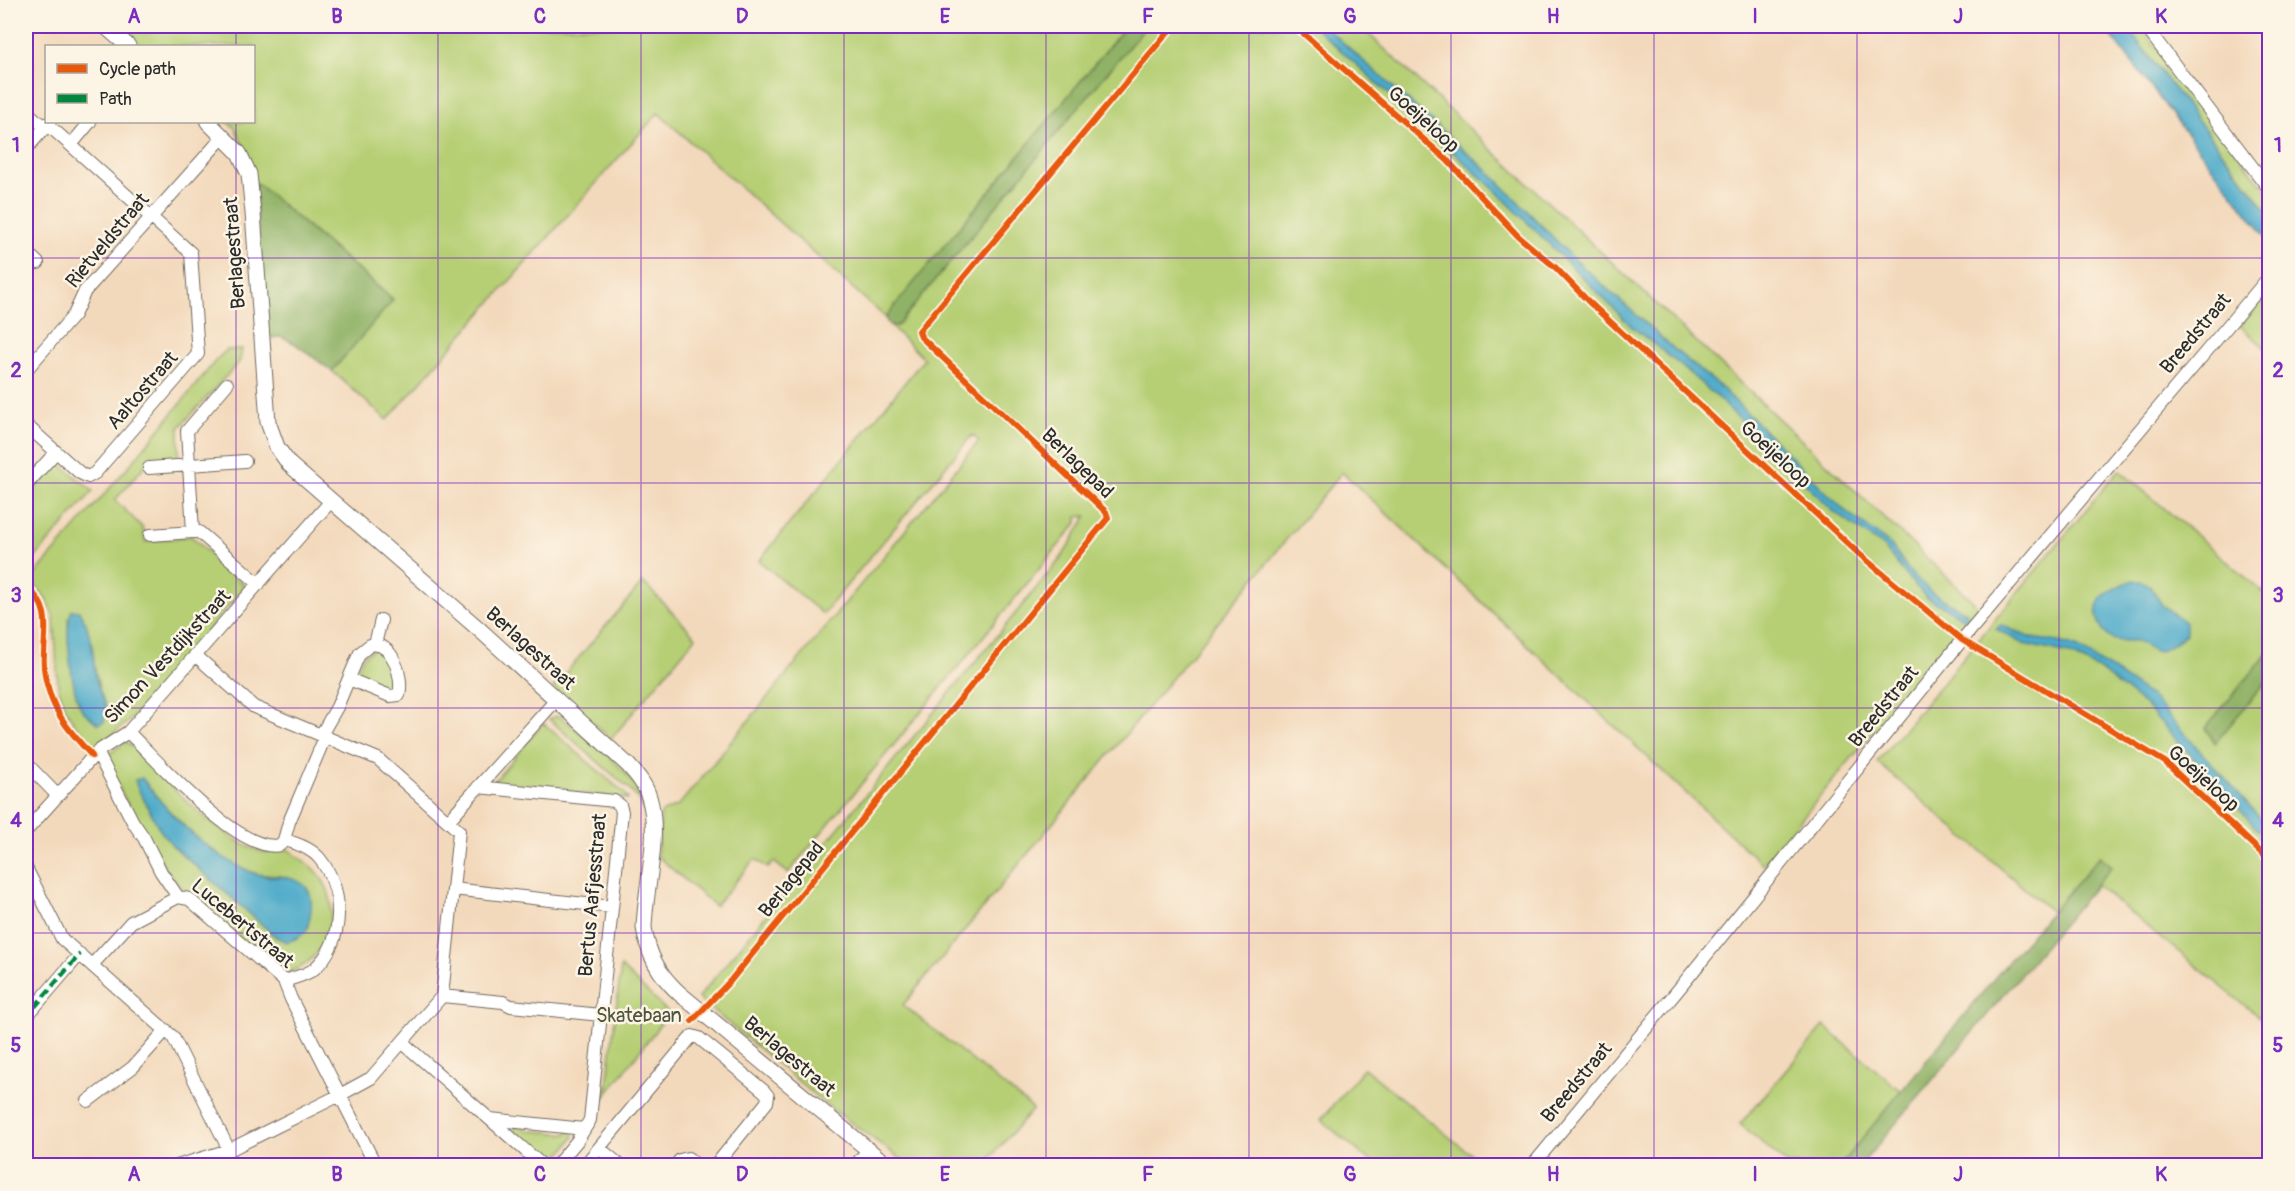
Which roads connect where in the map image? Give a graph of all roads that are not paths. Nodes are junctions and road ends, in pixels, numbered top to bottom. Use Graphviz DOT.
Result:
graph roads {
  1 [pos="105,26"];
  2 [pos="2145,26"];
  3 [pos="127,45"];
  4 [pos="26,111"];
  5 [pos="45,122"];
  6 [pos="89,123"];
  7 [pos="209,123"];
  8 [pos="48,124"];
  9 [pos="223,136"];
  10 [pos="71,145"];
  11 [pos="26,149"];
  12 [pos="2270,190"];
  13 [pos="151,217"];
  14 [pos="26,252"];
  15 [pos="38,263"];
  16 [pos="2270,276"];
  17 [pos="26,370"];
  18 [pos="227,384"];
  19 [pos="26,425"];
  20 [pos="56,452"];
  21 [pos="245,461"];
  22 [pos="190,465"];
  23 [pos="149,468"];
  24 [pos="26,485"];
  25 [pos="331,501"];
  26 [pos="193,532"];
  27 [pos="150,535"];
  28 [pos="259,584"];
  29 [pos="381,620"];
  30 [pos="375,644"];
  31 [pos="195,655"];
  32 [pos="349,679"];
  33 [pos="556,700"];
  34 [pos="128,732"];
  35 [pos="323,736"];
  36 [pos="97,752"];
  37 [pos="26,763"];
  38 [pos="478,787"];
  39 [pos="57,795"];
  40 [pos="448,821"];
  41 [pos="26,831"];
  42 [pos="284,840"];
  43 [pos="26,868"];
  44 [pos="453,889"];
  45 [pos="178,897"];
  46 [pos="612,908"];
  47 [pos="80,954"];
  48 [pos="92,965"];
  49 [pos="284,981"];
  50 [pos="442,996"];
  51 [pos="601,1015"];
  52 [pos="26,1017"];
  53 [pos="165,1030"];
  54 [pos="402,1042"];
  55 [pos="340,1095"];
  56 [pos="88,1101"];
  57 [pos="489,1119"];
  58 [pos="584,1129"];
  59 [pos="598,1148"];
  60 [pos="230,1150"];
  61 [pos="868,1150"];
  62 [pos="177,1166"];
  63 [pos="376,1166"];
  64 [pos="543,1166"];
  65 [pos="556,1166"];
  66 [pos="584,1166"];
  67 [pos="621,1166"];
  68 [pos="675,1166"];
  69 [pos="697,1166"];
  70 [pos="715,1166"];
  71 [pos="855,1166"];
  72 [pos="888,1166"];
  73 [pos="1532,1166"];
  1 -- 3 [label="street"];
  2 -- 12 [label="street"];
  4 -- 5 [label="street, Aaltostraat"];
  6 -- 10 [label="street"];
  7 -- 9 [label="street, Berlagestraat"];
  8 -- 10 [label="street, Aaltostraat"];
  8 -- 11 [label="street"];
  9 -- 13 [label="street, Rietveldstraat"];
  9 -- 25 [label="street, Berlagestraat"];
  10 -- 13 [label="street, Aaltostraat"];
  13 -- 17 [label="street, Rietveldstraat"];
  13 -- 20 [label="street, Aaltostraat"];
  14 -- 15 [label="street"];
  16 -- 73 [label="street, Breedstraat"];
  18 -- 22 [label="street"];
  19 -- 20 [label="street, Aaltostraat"];
  20 -- 24 [label="street"];
  21 -- 22 [label="street"];
  22 -- 23 [label="street"];
  22 -- 26 [label="street"];
  25 -- 28 [label="street, Simon Vestdijkstraat"];
  25 -- 33 [label="street, Berlagestraat"];
  26 -- 27 [label="street"];
  26 -- 28 [label="street"];
  28 -- 31 [label="street, Simon Vestdijkstraat"];
  29 -- 30 [label="street"];
  30 -- 32 [label="street"];
  30 -- 32 [label="street"];
  31 -- 34 [label="street, Simon Vestdijkstraat"];
  31 -- 35 [label="street"];
  32 -- 35 [label="street"];
  33 -- 38 [label="street"];
  33 -- 61 [label="street, Berlagestraat"];
  34 -- 36 [label="street, Simon Vestdijkstraat"];
  34 -- 42 [label="street"];
  35 -- 40 [label="street"];
  35 -- 42 [label="street"];
  36 -- 39 [label="street, Simon Vestdijkstraat"];
  36 -- 45 [label="street, Lucebertstraat"];
  37 -- 39 [label="street"];
  38 -- 40 [label="street"];
  38 -- 46 [label="street, Bertus Aafjesstraat"];
  39 -- 41 [label="street, Simon Vestdijkstraat"];
  40 -- 44 [label="street"];
  42 -- 49 [label="street"];
  43 -- 47 [label="street"];
  44 -- 46 [label="street"];
  44 -- 50 [label="street"];
  45 -- 48 [label="street"];
  45 -- 49 [label="street, Lucebertstraat"];
  46 -- 51 [label="street, Bertus Aafjesstraat"];
  47 -- 48 [label="street"];
  47 -- 52 [label="street"];
  48 -- 53 [label="street"];
  49 -- 55 [label="street, Lucebertstraat"];
  50 -- 51 [label="street"];
  50 -- 54 [label="street"];
  51 -- 58 [label="street, Bertus Aafjesstraat"];
  53 -- 56 [label="street"];
  53 -- 60 [label="street"];
  54 -- 55 [label="street"];
  54 -- 57 [label="street"];
  55 -- 60 [label="street"];
  55 -- 63 [label="street, Lucebertstraat"];
  57 -- 58 [label="street"];
  57 -- 64 [label="street"];
  58 -- 65 [label="street"];
  59 -- 66 [label="street"];
  59 -- 67 [label="street"];
  59 -- 70 [label="street"];
  60 -- 62 [label="street"];
  61 -- 71 [label="street"];
  61 -- 72 [label="street, Berlagestraat"];
  68 -- 69 [label="street"];
}
